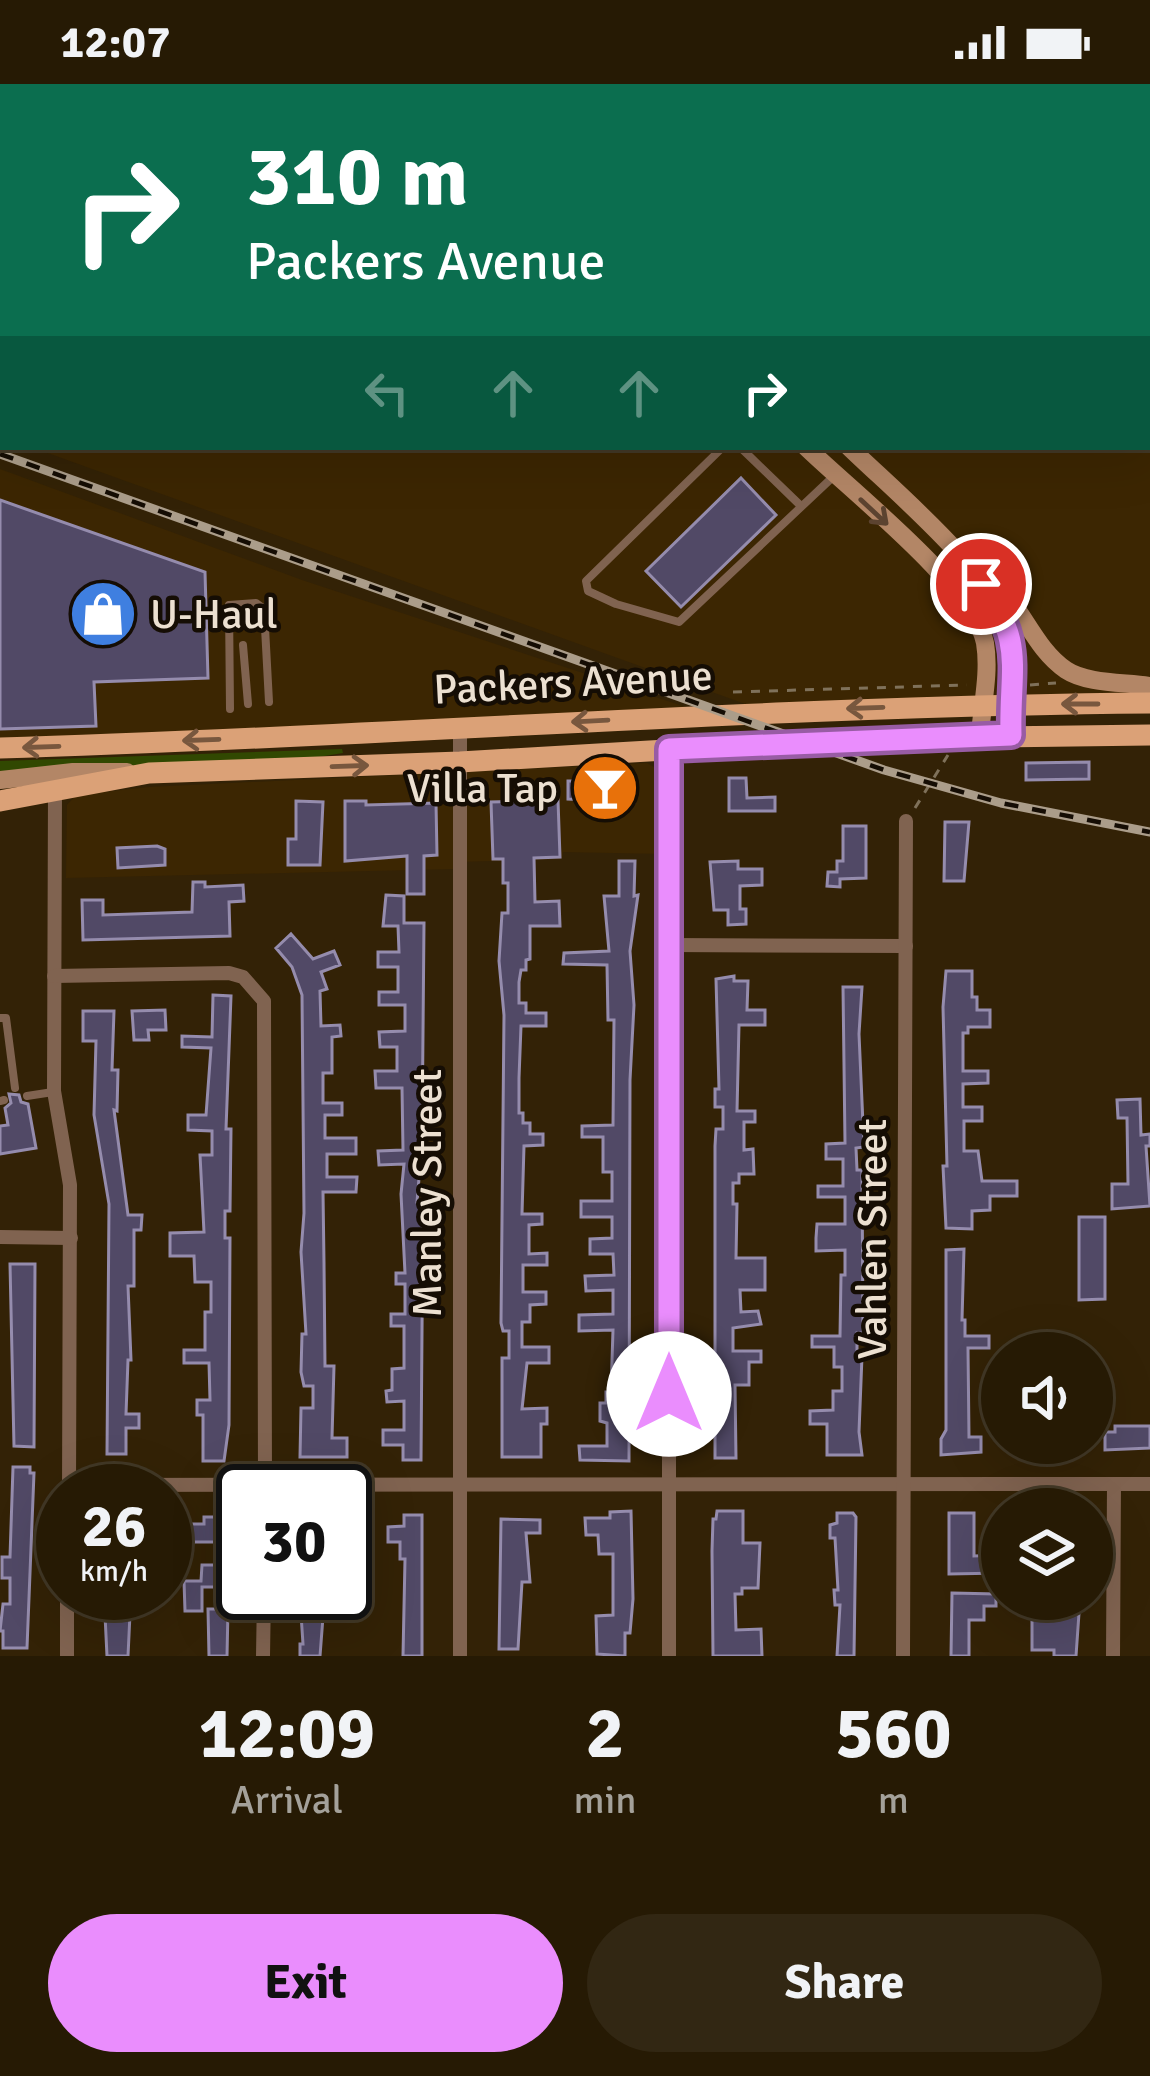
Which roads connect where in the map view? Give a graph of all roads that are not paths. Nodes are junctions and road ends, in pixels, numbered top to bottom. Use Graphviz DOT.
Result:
graph roads {
  1 [pos="719,450"];
  2 [pos="743,450"];
  3 [pos="809,450"];
  4 [pos="852,450"];
  5 [pos="835,475"];
  6 [pos="801,506"];
  7 [pos="961,558"];
  8 [pos="243,604"];
  9 [pos="243,621"];
  10 [pos="243,645"];
  11 [pos="1150,686"];
  12 [pos="269,702"];
  13 [pos="1150,703"];
  14 [pos="248,704"];
  15 [pos="1010,704"];
  16 [pos="982,705"];
  17 [pos="230,709"];
  18 [pos="460,729"];
  19 [pos="980,735"];
  20 [pos="1011,735"];
  21 [pos="1150,735"];
  22 [pos="0,748"];
  23 [pos="669,749"];
  24 [pos="460,761"];
  25 [pos="149,773"];
  26 [pos="0,780"];
  27 [pos="55,790"];
  28 [pos="0,801"];
  29 [pos="906,821"];
  30 [pos="669,945"];
  31 [pos="906,946"];
  32 [pos="54,976"];
  33 [pos="0,1018"];
  34 [pos="14,1088"];
  35 [pos="54,1091"];
  36 [pos="27,1096"];
  37 [pos="0,1237"];
  38 [pos="70,1238"];
  39 [pos="69,1464"];
  40 [pos="265,1464"];
  41 [pos="669,1483"];
  42 [pos="903,1484"];
  43 [pos="1114,1484"];
  44 [pos="1150,1484"];
  45 [pos="460,1485"];
  46 [pos="372,1487"];
  47 [pos="68,1620"];
  48 [pos="264,1620"];
  49 [pos="67,1656"];
  50 [pos="263,1656"];
  51 [pos="460,1656"];
  52 [pos="669,1656"];
  53 [pos="903,1656"];
  54 [pos="1113,1656"];
  1 -- 6 [label="lane"];
  2 -- 6 [label="lane"];
  3 -- 5 [label="main road"];
  4 -- 7 [label="main road"];
  5 -- 6 [label="lane"];
  5 -- 16 [label="main road, one-way"];
  7 -- 11 [label="main road"];
  7 -- 15 [label="main road"];
  8 -- 9 [label="lane"];
  8 -- 12 [label="lane"];
  8 -- 17 [label="lane"];
  10 -- 14 [label="lane"];
  13 -- 15 [label="main road, Packers Avenue, one-way"];
  15 -- 16 [label="main road, Packers Avenue"];
  15 -- 20 [label="main road"];
  16 -- 18 [label="main road, Packers Avenue, one-way"];
  16 -- 19 [label="main road"];
  18 -- 22 [label="main road, Packers Avenue, one-way"];
  18 -- 24 [label="street, Manley Street"];
  19 -- 20 [label="main road, Packers Avenue"];
  19 -- 23 [label="main road, Packers Avenue"];
  20 -- 21 [label="main road, Packers Avenue"];
  23 -- 24 [label="main road, Packers Avenue"];
  23 -- 30 [label="street"];
  25 -- 24 [label="main road, Packers Avenue, one-way"];
  24 -- 45 [label="street, Manley Street"];
  25 -- 26 [label="main road"];
  25 -- 27 [label="main road, Packers Avenue"];
  27 -- 28 [label="main road, Packers Avenue"];
  27 -- 32 [label="street"];
  29 -- 31 [label="street, Vahlen Street"];
  30 -- 31 [label="street"];
  30 -- 41 [label="street"];
  31 -- 42 [label="street, Vahlen Street"];
  32 -- 35 [label="street"];
  32 -- 40 [label="street"];
  33 -- 34 [label="lane"];
  35 -- 36 [label="lane"];
  35 -- 38 [label="street"];
  37 -- 38 [label="street"];
  38 -- 39 [label="street"];
  41 -- 42 [label="street"];
  41 -- 45 [label="street"];
  41 -- 52 [label="street"];
  42 -- 43 [label="street"];
  42 -- 53 [label="street, Vahlen Street"];
  43 -- 44 [label="street"];
  43 -- 54 [label="street"];
  45 -- 46 [label="street"];
  45 -- 51 [label="street, Manley Street"];
  47 -- 49 [label="street"];
  48 -- 50 [label="street"];
}
